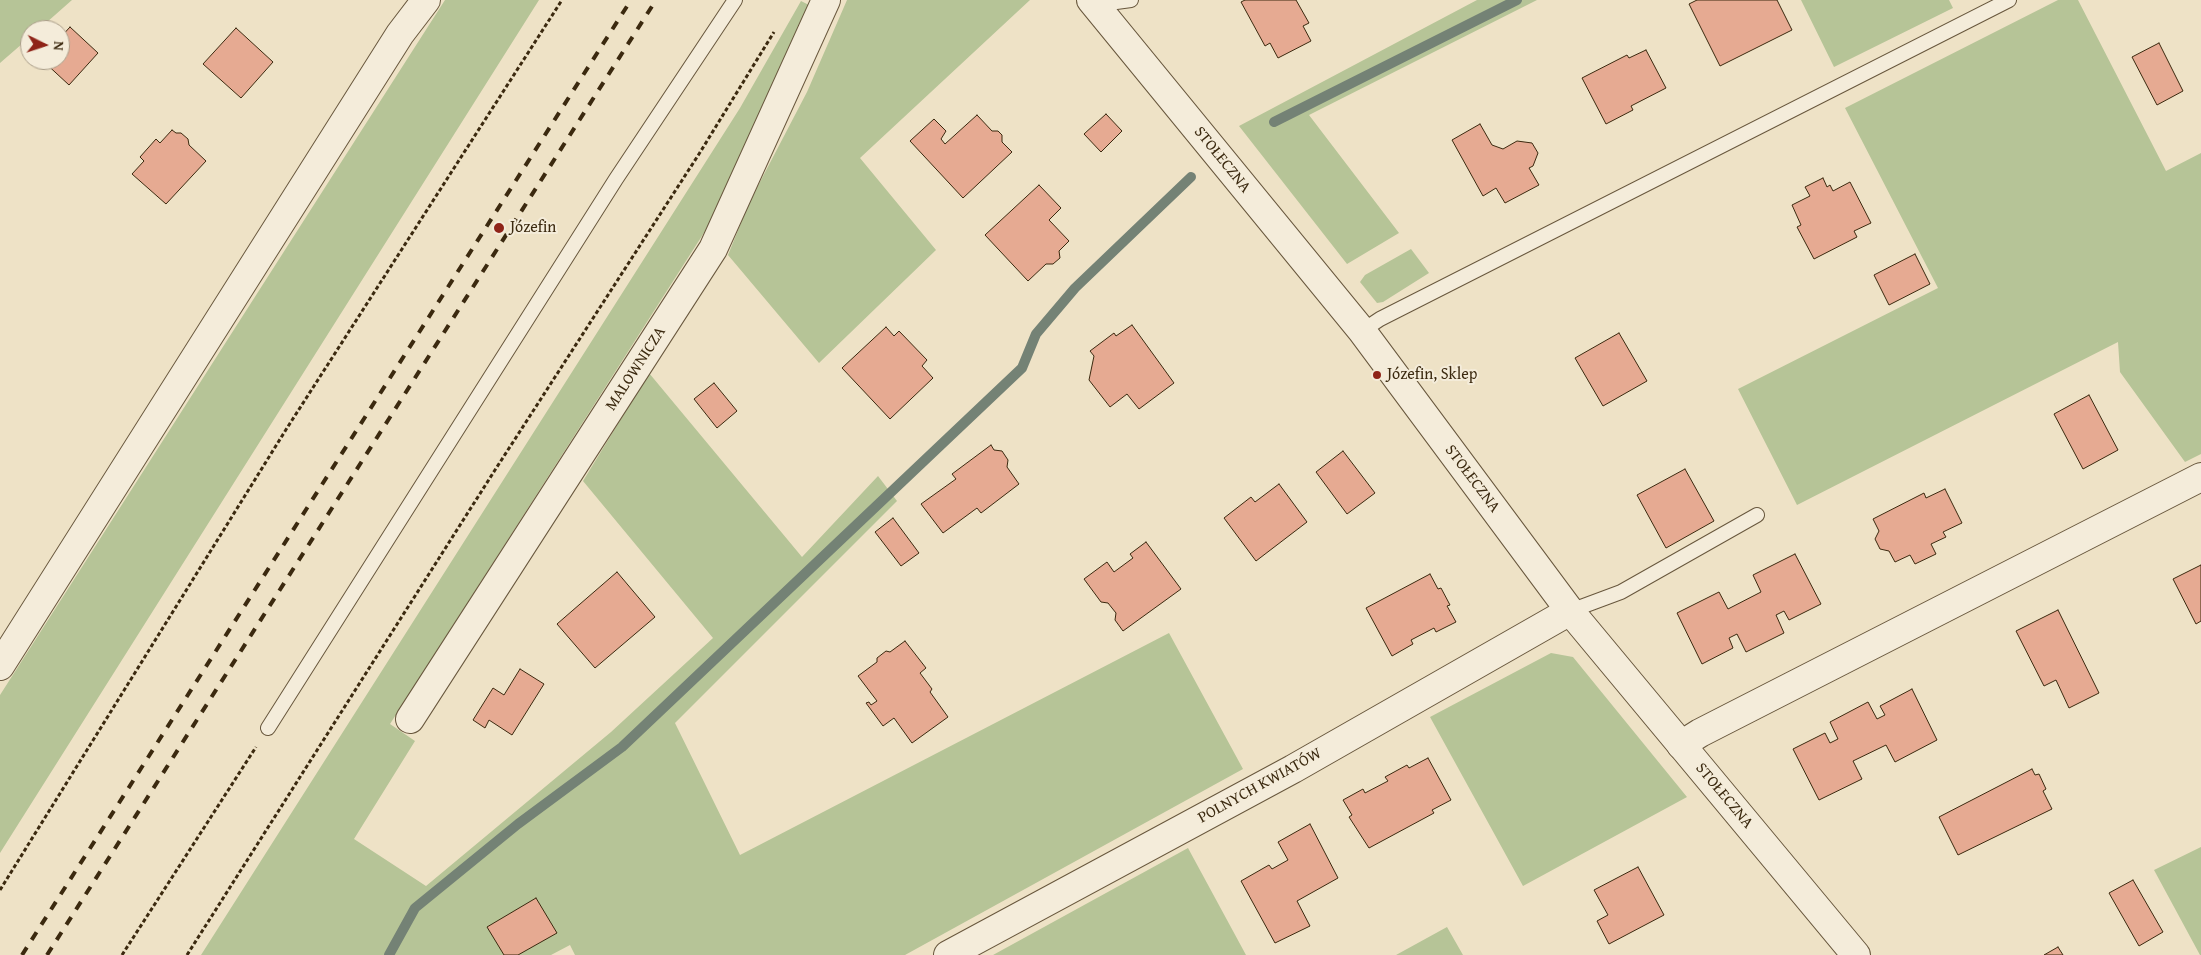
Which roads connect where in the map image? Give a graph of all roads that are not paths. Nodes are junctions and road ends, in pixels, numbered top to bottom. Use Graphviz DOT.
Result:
graph roads {
  1 [pos="426,0"];
  2 [pos="735,0"];
  3 [pos="826,0"];
  4 [pos="1131,0"];
  5 [pos="2009,0"];
  6 [pos="1092,2"];
  7 [pos="1362,331"];
  8 [pos="2201,477"];
  9 [pos="1757,515"];
  10 [pos="1570,611"];
  11 [pos="0,666"];
  12 [pos="410,719"];
  13 [pos="268,728"];
  14 [pos="1681,745"];
  15 [pos="948,955"];
  16 [pos="1856,955"];
  1 -- 11 [label="street"];
  2 -- 13 [label="lane"];
  3 -- 12 [label="street, MALOWNICZA"];
  4 -- 6 [label="lane"];
  5 -- 7 [label="lane"];
  6 -- 7 [label="street, STOŁECZNA"];
  7 -- 10 [label="street, STOŁECZNA"];
  8 -- 14 [label="street"];
  9 -- 10 [label="lane"];
  10 -- 14 [label="street, STOŁECZNA"];
  10 -- 15 [label="street, POLNYCH KWIATÓW"];
  14 -- 16 [label="street, STOŁECZNA"];
}
